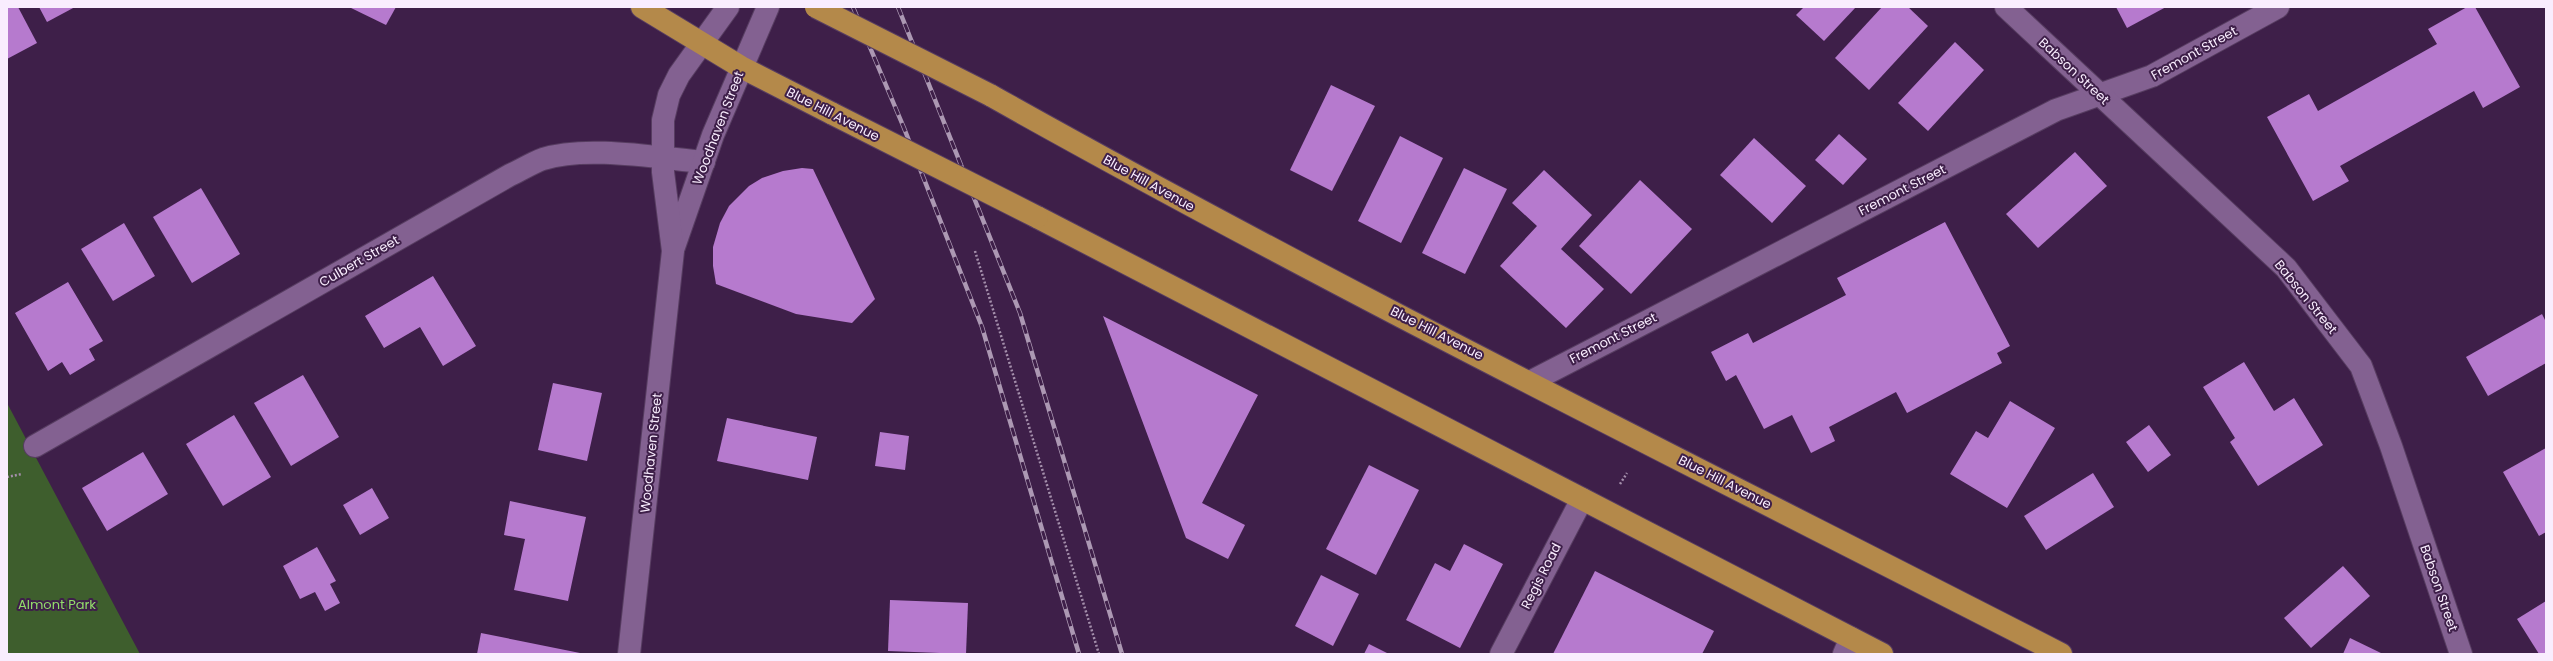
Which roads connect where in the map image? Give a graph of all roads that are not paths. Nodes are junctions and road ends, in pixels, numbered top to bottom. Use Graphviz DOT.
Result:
graph roads {
  1 [pos="642,7"];
  2 [pos="728,7"];
  3 [pos="768,7"];
  4 [pos="816,7"];
  5 [pos="2006,7"];
  6 [pos="2278,7"];
  7 [pos="702,42"];
  8 [pos="741,67"];
  9 [pos="2100,95"];
  10 [pos="662,158"];
  11 [pos="704,162"];
  12 [pos="673,252"];
  13 [pos="1530,382"];
  14 [pos="35,446"];
  15 [pos="1582,499"];
  16 [pos="1847,646"];
  17 [pos="629,654"];
  18 [pos="1501,654"];
  19 [pos="1882,654"];
  20 [pos="2060,654"];
  21 [pos="2461,654"];
  1 -- 7 [label="highway, Blue Hill Avenue"];
  2 -- 7 [label="street, Woodhaven Street"];
  3 -- 8 [label="street, Woodhaven Street"];
  4 -- 13 [label="highway, Blue Hill Avenue, bridge"];
  5 -- 9 [label="street, Babson Street"];
  6 -- 9 [label="street, Fremont Street"];
  7 -- 8 [label="highway, Blue Hill Avenue"];
  7 -- 10 [label="street, Woodhaven Street"];
  8 -- 11 [label="street, Woodhaven Street"];
  8 -- 15 [label="highway, Blue Hill Avenue, bridge"];
  9 -- 13 [label="street, Fremont Street"];
  9 -- 21 [label="street, Babson Street"];
  10 -- 11 [label="street, Culbert Street"];
  10 -- 12 [label="street, Woodhaven Street"];
  10 -- 14 [label="street, Culbert Street"];
  11 -- 12 [label="street, Woodhaven Street"];
  12 -- 17 [label="street, Woodhaven Street"];
  13 -- 20 [label="highway, Blue Hill Avenue"];
  15 -- 16 [label="highway, Blue Hill Avenue"];
  15 -- 18 [label="street, Regis Road"];
  16 -- 19 [label="highway, Blue Hill Avenue"];
}
